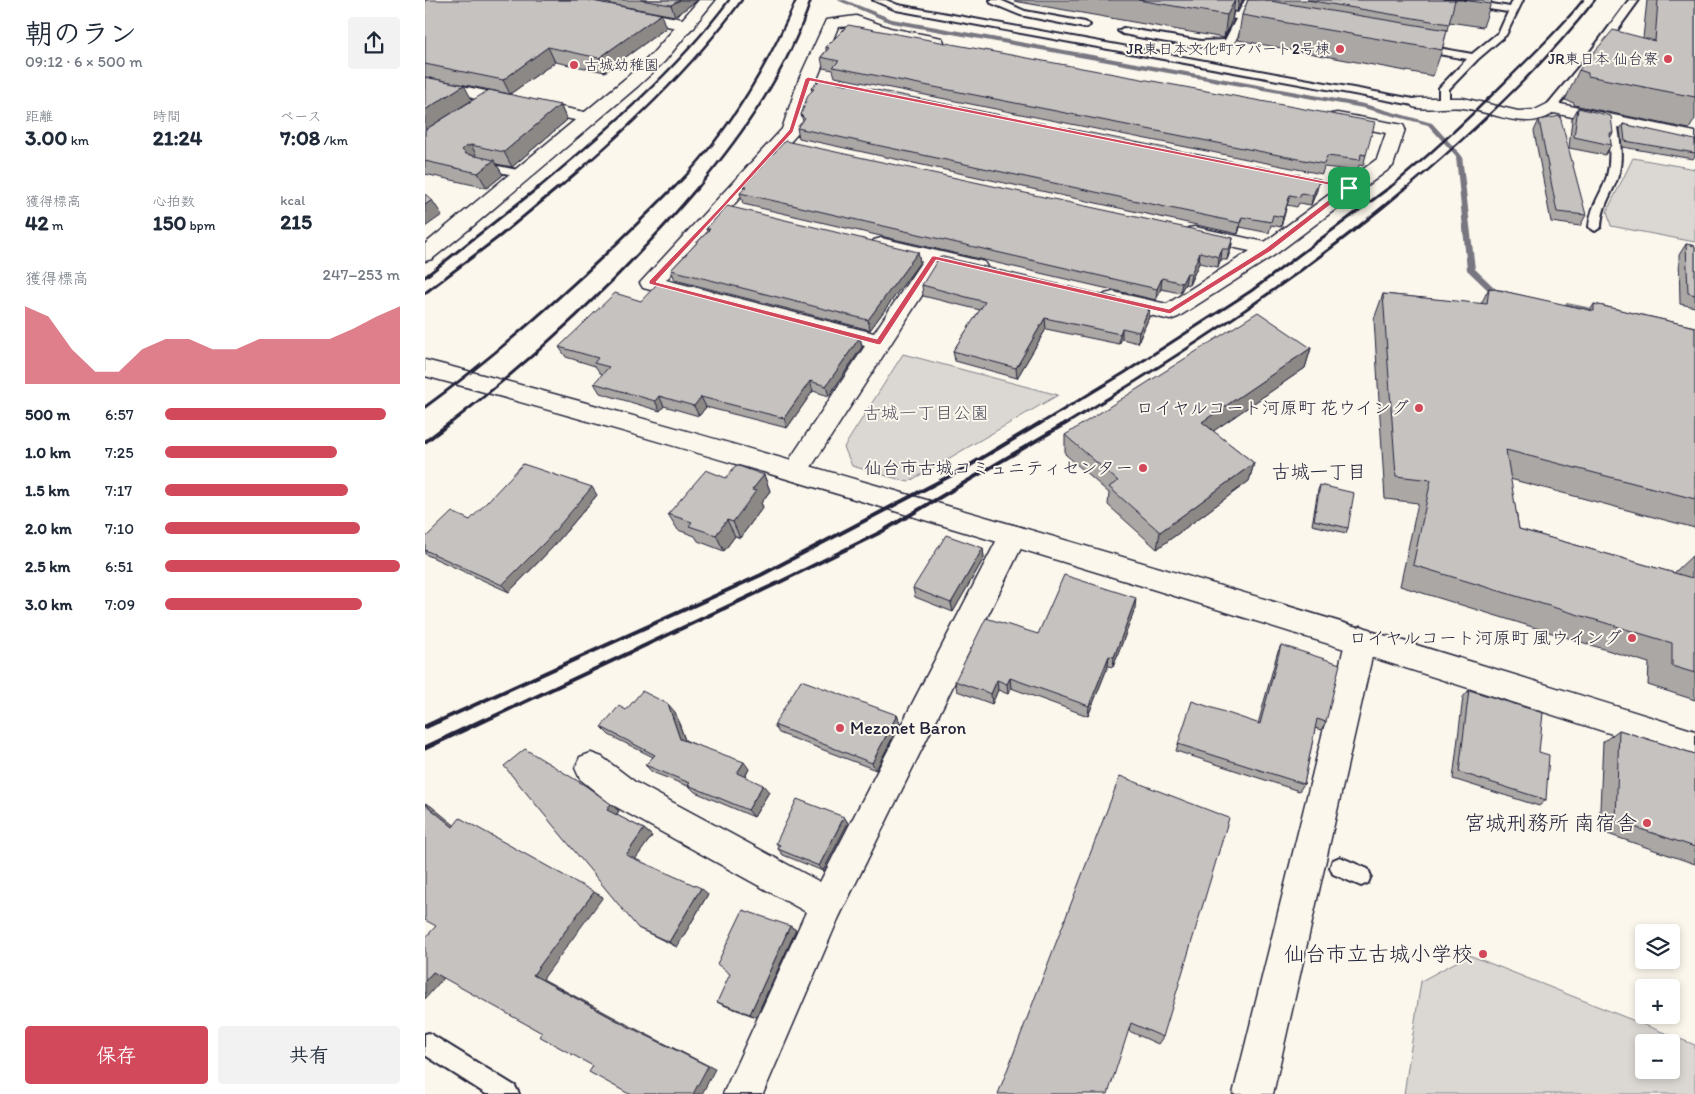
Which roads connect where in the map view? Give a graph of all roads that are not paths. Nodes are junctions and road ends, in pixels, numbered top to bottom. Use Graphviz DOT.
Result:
graph roads {
  1 [pos="554,0"];
  2 [pos="707,0"];
  3 [pos="878,0"];
  4 [pos="1251,0"];
  5 [pos="1450,0"];
  6 [pos="1518,0"];
  7 [pos="1635,0"];
  8 [pos="987,9"];
  9 [pos="1513,10"];
  10 [pos="1205,11"];
  11 [pos="1241,17"];
  12 [pos="1271,22"];
  13 [pos="688,25"];
  14 [pos="1085,25"];
  15 [pos="1123,31"];
  16 [pos="953,45"];
  17 [pos="1406,46"];
  18 [pos="1474,57"];
  19 [pos="425,83"];
  20 [pos="491,98"];
  21 [pos="1419,102"];
  22 [pos="1444,104"];
  23 [pos="1551,107"];
  24 [pos="468,112"];
  25 [pos="1319,115"];
  26 [pos="589,118"];
  27 [pos="1612,121"];
  28 [pos="1695,138"];
  29 [pos="479,164"];
  30 [pos="523,174"];
  31 [pos="1330,184"];
  32 [pos="1349,188"];
  33 [pos="723,207"];
  34 [pos="743,212"];
  35 [pos="1595,227"];
  36 [pos="1181,230"];
  37 [pos="867,242"];
  38 [pos="1269,249"];
  39 [pos="425,254"];
  40 [pos="935,258"];
  41 [pos="996,272"];
  42 [pos="1093,294"];
  43 [pos="879,342"];
  44 [pos="425,368"];
  45 [pos="795,471"];
  46 [pos="1013,536"];
  47 [pos="1361,639"];
  48 [pos="1695,746"];
  49 [pos="591,768"];
  50 [pos="1340,867"];
  51 [pos="1361,876"];
  52 [pos="827,906"];
  53 [pos="429,1044"];
  54 [pos="507,1094"];
  55 [pos="743,1094"];
  56 [pos="1253,1094"];
  1 -- 13 [label="street"];
  2 -- 13 [label="street"];
  3 -- 8 [label="lane"];
  4 -- 11 [label="lane"];
  5 -- 9 [label="lane"];
  6 -- 9 [label="lane"];
  7 -- 23 [label="lane"];
  8 -- 14 [label="lane"];
  8 -- 21 [label="lane"];
  9 -- 18 [label="lane"];
  10 -- 11 [label="lane"];
  11 -- 12 [label="lane"];
  11 -- 15 [label="lane"];
  13 -- 26 [label="street"];
  16 -- 33 [label="street"];
  17 -- 18 [label="lane"];
  18 -- 22 [label="lane"];
  19 -- 20 [label="street"];
  20 -- 24 [label="street"];
  20 -- 26 [label="street"];
  21 -- 22 [label="street"];
  22 -- 23 [label="street"];
  23 -- 27 [label="street"];
  25 -- 32 [label="street"];
  26 -- 30 [label="street"];
  27 -- 28 [label="street"];
  27 -- 35 [label="lane"];
  29 -- 30 [label="lane"];
  30 -- 39 [label="street"];
  31 -- 32 [label="street"];
  32 -- 38 [label="street"];
  33 -- 34 [label="street"];
  33 -- 43 [label="street"];
  36 -- 38 [label="street"];
  37 -- 40 [label="street"];
  38 -- 42 [label="street"];
  40 -- 41 [label="street"];
  40 -- 43 [label="street"];
  43 -- 45 [label="street"];
  44 -- 45 [label="street"];
  45 -- 46 [label="street"];
  46 -- 47 [label="street"];
  46 -- 52 [label="street"];
  47 -- 48 [label="street"];
  47 -- 56 [label="street"];
  49 -- 52 [label="street"];
  50 -- 51 [label="lane"];
  52 -- 55 [label="street"];
  53 -- 54 [label="lane"];
}
